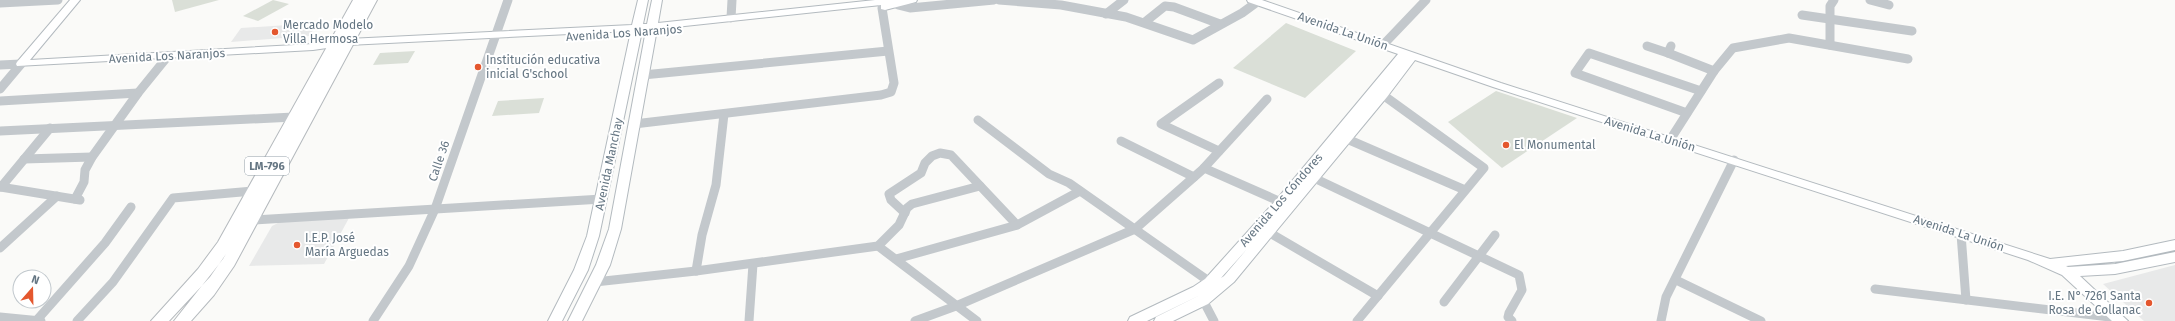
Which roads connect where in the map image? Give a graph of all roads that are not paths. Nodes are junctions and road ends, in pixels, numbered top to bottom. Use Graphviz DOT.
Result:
graph roads {
  1 [pos="58,0"];
  2 [pos="75,0"];
  3 [pos="359,0"];
  4 [pos="371,0"];
  5 [pos="508,0"];
  6 [pos="643,0"];
  7 [pos="657,0"];
  8 [pos="732,0"];
  9 [pos="912,0"];
  10 [pos="994,0"];
  11 [pos="999,0"];
  12 [pos="1124,0"];
  13 [pos="1426,0"];
  14 [pos="1834,0"];
  15 [pos="1870,0"];
  16 [pos="1254,1"];
  17 [pos="895,2"];
  18 [pos="0,4"];
  19 [pos="1889,5"];
  20 [pos="882,8"];
  21 [pos="1106,14"];
  22 [pos="1802,15"];
  23 [pos="731,18"];
  24 [pos="1830,19"];
  25 [pos="1145,22"];
  26 [pos="1220,24"];
  27 [pos="652,29"];
  28 [pos="637,30"];
  29 [pos="1912,31"];
  30 [pos="495,37"];
  31 [pos="343,45"];
  32 [pos="1383,45"];
  33 [pos="1830,45"];
  34 [pos="1647,46"];
  35 [pos="888,50"];
  36 [pos="1409,54"];
  37 [pos="168,56"];
  38 [pos="1908,59"];
  39 [pos="21,64"];
  40 [pos="0,65"];
  41 [pos="1714,71"];
  42 [pos="644,75"];
  43 [pos="1219,83"];
  44 [pos="0,89"];
  45 [pos="1701,91"];
  46 [pos="138,93"];
  47 [pos="1383,95"];
  48 [pos="1267,100"];
  49 [pos="0,101"];
  50 [pos="1686,113"];
  51 [pos="724,114"];
  52 [pos="294,117"];
  53 [pos="978,120"];
  54 [pos="634,124"];
  55 [pos="116,126"];
  56 [pos="50,128"];
  57 [pos="0,131"];
  58 [pos="1347,139"];
  59 [pos="1670,140"];
  60 [pos="1121,141"];
  61 [pos="1219,150"];
  62 [pos="92,157"];
  63 [pos="24,159"];
  64 [pos="1734,160"];
  65 [pos="1204,168"];
  66 [pos="1194,177"];
  67 [pos="1314,178"];
  68 [pos="980,186"];
  69 [pos="1,187"];
  70 [pos="1465,190"];
  71 [pos="253,191"];
  72 [pos="1080,191"];
  73 [pos="57,196"];
  74 [pos="602,199"];
  75 [pos="1281,202"];
  76 [pos="131,208"];
  77 [pos="435,209"];
  78 [pos="905,213"];
  79 [pos="253,220"];
  80 [pos="1017,225"];
  81 [pos="1135,229"];
  82 [pos="1264,229"];
  83 [pos="1430,233"];
  84 [pos="1961,234"];
  85 [pos="1495,235"];
  86 [pos="2175,245"];
  87 [pos="878,246"];
  88 [pos="0,248"];
  89 [pos="1479,256"];
  90 [pos="2175,257"];
  91 [pos="896,259"];
  92 [pos="753,264"];
  93 [pos="2050,264"];
  94 [pos="696,271"];
  95 [pos="2067,272"];
  96 [pos="1676,280"];
  97 [pos="595,282"];
  98 [pos="1210,282"];
  99 [pos="1875,289"];
  100 [pos="1378,296"];
  101 [pos="1203,300"];
  102 [pos="1966,300"];
  103 [pos="1444,302"];
  104 [pos="956,306"];
  105 [pos="0,317"];
  106 [pos="2120,320"];
  107 [pos="36,321"];
  108 [pos="42,321"];
  109 [pos="77,321"];
  110 [pos="159,321"];
  111 [pos="182,321"];
  112 [pos="373,321"];
  113 [pos="555,321"];
  114 [pos="575,321"];
  115 [pos="749,321"];
  116 [pos="915,321"];
  117 [pos="977,321"];
  118 [pos="1135,321"];
  119 [pos="1161,321"];
  120 [pos="1214,321"];
  121 [pos="1357,321"];
  122 [pos="1512,321"];
  123 [pos="1661,321"];
  124 [pos="1761,321"];
  1 -- 18 [label="street"];
  2 -- 39 [label="street"];
  3 -- 31 [label="main road, LM-796"];
  4 -- 31 [label="main road, LM-796"];
  5 -- 30 [label="street, Calle 36"];
  6 -- 28 [label="street, Avenida Manchay"];
  7 -- 27 [label="street, Avenida Manchay"];
  8 -- 23 [label="street"];
  9 -- 17 [label="street, Avenida Los Naranjos"];
  10 -- 17 [label="street"];
  11 -- 21 [label="street"];
  12 -- 21 [label="street"];
  13 -- 32 [label="street"];
  14 -- 24 [label="street"];
  15 -- 19 [label="street"];
  16 -- 26 [label="street"];
  16 -- 32 [label="street, Avenida La Unión"];
  17 -- 20 [label="street, Avenida Los Naranjos"];
  17 -- 23 [label="street, Avenida Los Naranjos"];
  20 -- 27 [label="street, Avenida Los Naranjos"];
  20 -- 35 [label="street"];
  21 -- 25 [label="street"];
  22 -- 24 [label="street"];
  23 -- 27 [label="street, Avenida Los Naranjos"];
  24 -- 29 [label="street"];
  24 -- 33 [label="street"];
  25 -- 26 [label="street"];
  25 -- 26 [label="street"];
  27 -- 28 [label="street, Avenida Los Naranjos"];
  27 -- 42 [label="street, Avenida Manchay"];
  28 -- 30 [label="street, Avenida Los Naranjos"];
  28 -- 74 [label="street, Avenida Manchay"];
  30 -- 31 [label="street, Avenida Los Naranjos"];
  30 -- 77 [label="street, Calle 36"];
  31 -- 37 [label="street, Avenida Los Naranjos"];
  31 -- 52 [label="main road, LM-796"];
  31 -- 79 [label="main road, LM-796"];
  32 -- 36 [label="street, Avenida La Unión"];
  33 -- 38 [label="street"];
  33 -- 41 [label="street"];
  34 -- 41 [label="street"];
  35 -- 42 [label="street"];
  35 -- 51 [label="street"];
  36 -- 47 [label="street, Avenida Los Cóndores"];
  36 -- 59 [label="street, Avenida La Unión"];
  36 -- 75 [label="street, Avenida Los Cóndores"];
  37 -- 39 [label="street, Avenida Los Naranjos"];
  37 -- 46 [label="street"];
  39 -- 40 [label="street, Avenida Los Naranjos"];
  39 -- 44 [label="street"];
  41 -- 45 [label="street"];
  42 -- 54 [label="street, Avenida Manchay"];
  43 -- 61 [label="street"];
  45 -- 50 [label="street"];
  45 -- 50 [label="street"];
  46 -- 49 [label="street"];
  46 -- 55 [label="street"];
  47 -- 58 [label="street, Avenida Los Cóndores"];
  47 -- 70 [label="street"];
  48 -- 61 [label="street"];
  50 -- 59 [label="street"];
  51 -- 54 [label="street"];
  51 -- 94 [label="street"];
  52 -- 55 [label="street"];
  52 -- 71 [label="main road, LM-796"];
  53 -- 72 [label="street"];
  54 -- 97 [label="street, Avenida Manchay"];
  55 -- 56 [label="street"];
  55 -- 62 [label="street"];
  56 -- 57 [label="street"];
  56 -- 63 [label="street"];
  58 -- 67 [label="street, Avenida Los Cóndores"];
  58 -- 70 [label="street"];
  59 -- 64 [label="street, Avenida La Unión"];
  60 -- 66 [label="street"];
  61 -- 65 [label="street"];
  62 -- 63 [label="street"];
  62 -- 73 [label="street"];
  63 -- 69 [label="street"];
  64 -- 84 [label="street, Avenida La Unión"];
  64 -- 96 [label="street"];
  65 -- 66 [label="street"];
  65 -- 75 [label="street"];
  66 -- 81 [label="street"];
  67 -- 82 [label="street, Avenida Los Cóndores"];
  67 -- 83 [label="street"];
  68 -- 78 [label="street"];
  68 -- 78 [label="street"];
  68 -- 80 [label="street"];
  69 -- 73 [label="street"];
  70 -- 83 [label="street"];
  71 -- 109 [label="street"];
  71 -- 110 [label="main road, LM-796"];
  72 -- 80 [label="street"];
  72 -- 81 [label="street"];
  73 -- 88 [label="street"];
  74 -- 77 [label="street"];
  74 -- 113 [label="street, Avenida Manchay"];
  75 -- 82 [label="street, Avenida Los Cóndores"];
  76 -- 107 [label="street"];
  77 -- 79 [label="street"];
  77 -- 112 [label="street, Calle 36"];
  78 -- 87 [label="street"];
  79 -- 111 [label="main road, LM-796"];
  80 -- 91 [label="street"];
  81 -- 98 [label="street"];
  81 -- 104 [label="street"];
  82 -- 98 [label="street, Avenida Los Cóndores"];
  82 -- 100 [label="street"];
  82 -- 101 [label="street, Avenida Los Cóndores"];
  83 -- 89 [label="street"];
  83 -- 100 [label="street"];
  84 -- 93 [label="street, Avenida La Unión"];
  84 -- 102 [label="street"];
  85 -- 89 [label="street"];
  86 -- 93 [label="street"];
  87 -- 91 [label="street"];
  87 -- 92 [label="street"];
  89 -- 103 [label="street"];
  89 -- 122 [label="street"];
  90 -- 95 [label="street"];
  91 -- 104 [label="street"];
  92 -- 94 [label="street"];
  92 -- 115 [label="street"];
  93 -- 95 [label="street, Avenida La Unión"];
  94 -- 97 [label="street"];
  95 -- 106 [label="street"];
  96 -- 123 [label="street"];
  96 -- 124 [label="street"];
  97 -- 114 [label="street, Avenida Manchay"];
  98 -- 118 [label="street, Avenida Los Cóndores"];
  99 -- 102 [label="street"];
  100 -- 121 [label="street"];
  101 -- 119 [label="street, Avenida Los Cóndores"];
  101 -- 120 [label="street"];
  102 -- 106 [label="street"];
  104 -- 116 [label="street"];
  104 -- 117 [label="street"];
  105 -- 107 [label="street"];
  107 -- 108 [label="street"];
}
